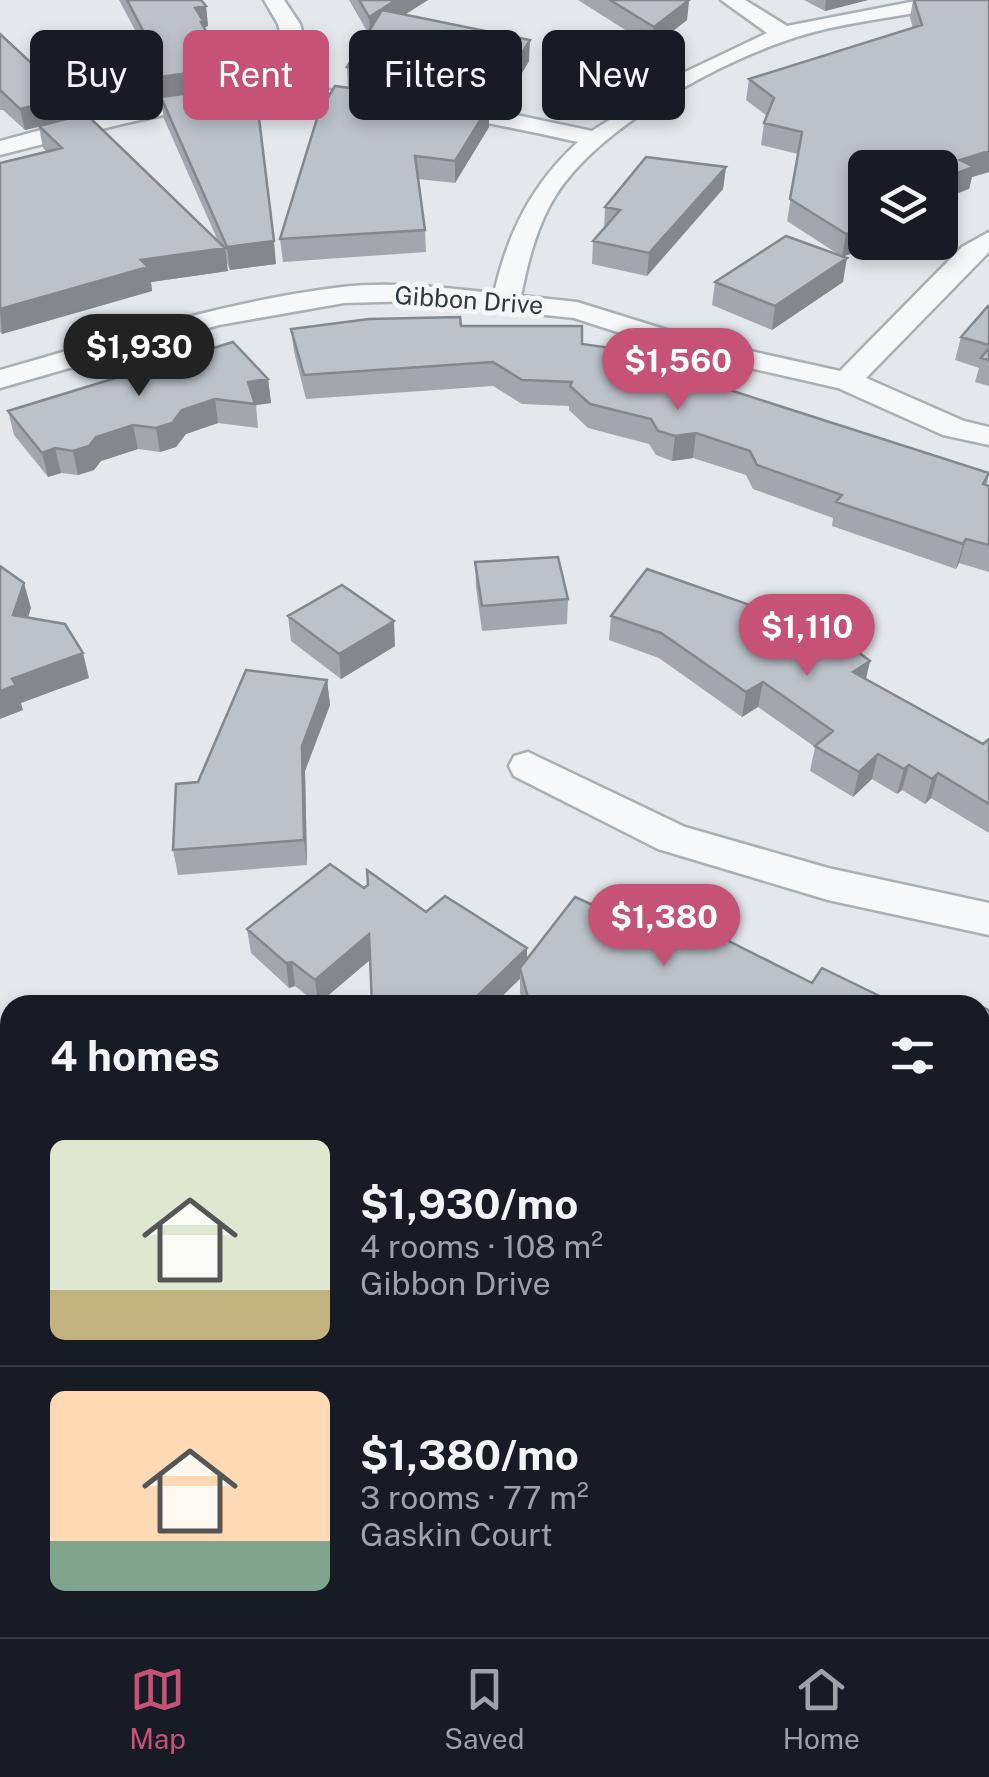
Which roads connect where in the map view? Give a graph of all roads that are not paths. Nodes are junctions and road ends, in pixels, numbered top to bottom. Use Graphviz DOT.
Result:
graph roads {
  1 [pos="274,0"];
  2 [pos="731,0"];
  3 [pos="953,0"];
  4 [pos="291,30"];
  5 [pos="784,34"];
  6 [pos="329,95"];
  7 [pos="183,108"];
  8 [pos="597,139"];
  9 [pos="0,148"];
  10 [pos="989,240"];
  11 [pos="506,301"];
  12 [pos="0,380"];
  13 [pos="847,382"];
  14 [pos="989,436"];
  15 [pos="528,766"];
  16 [pos="989,918"];
  1 -- 4 [label="street"];
  2 -- 5 [label="street"];
  3 -- 5 [label="street"];
  5 -- 8 [label="street"];
  6 -- 8 [label="street"];
  7 -- 9 [label="street"];
  8 -- 11 [label="street"];
  10 -- 13 [label="street"];
  11 -- 12 [label="street, Gibbon Drive"];
  11 -- 13 [label="street, Gibbon Drive"];
  13 -- 14 [label="street, Gibbon Drive"];
  15 -- 16 [label="street"];
}
